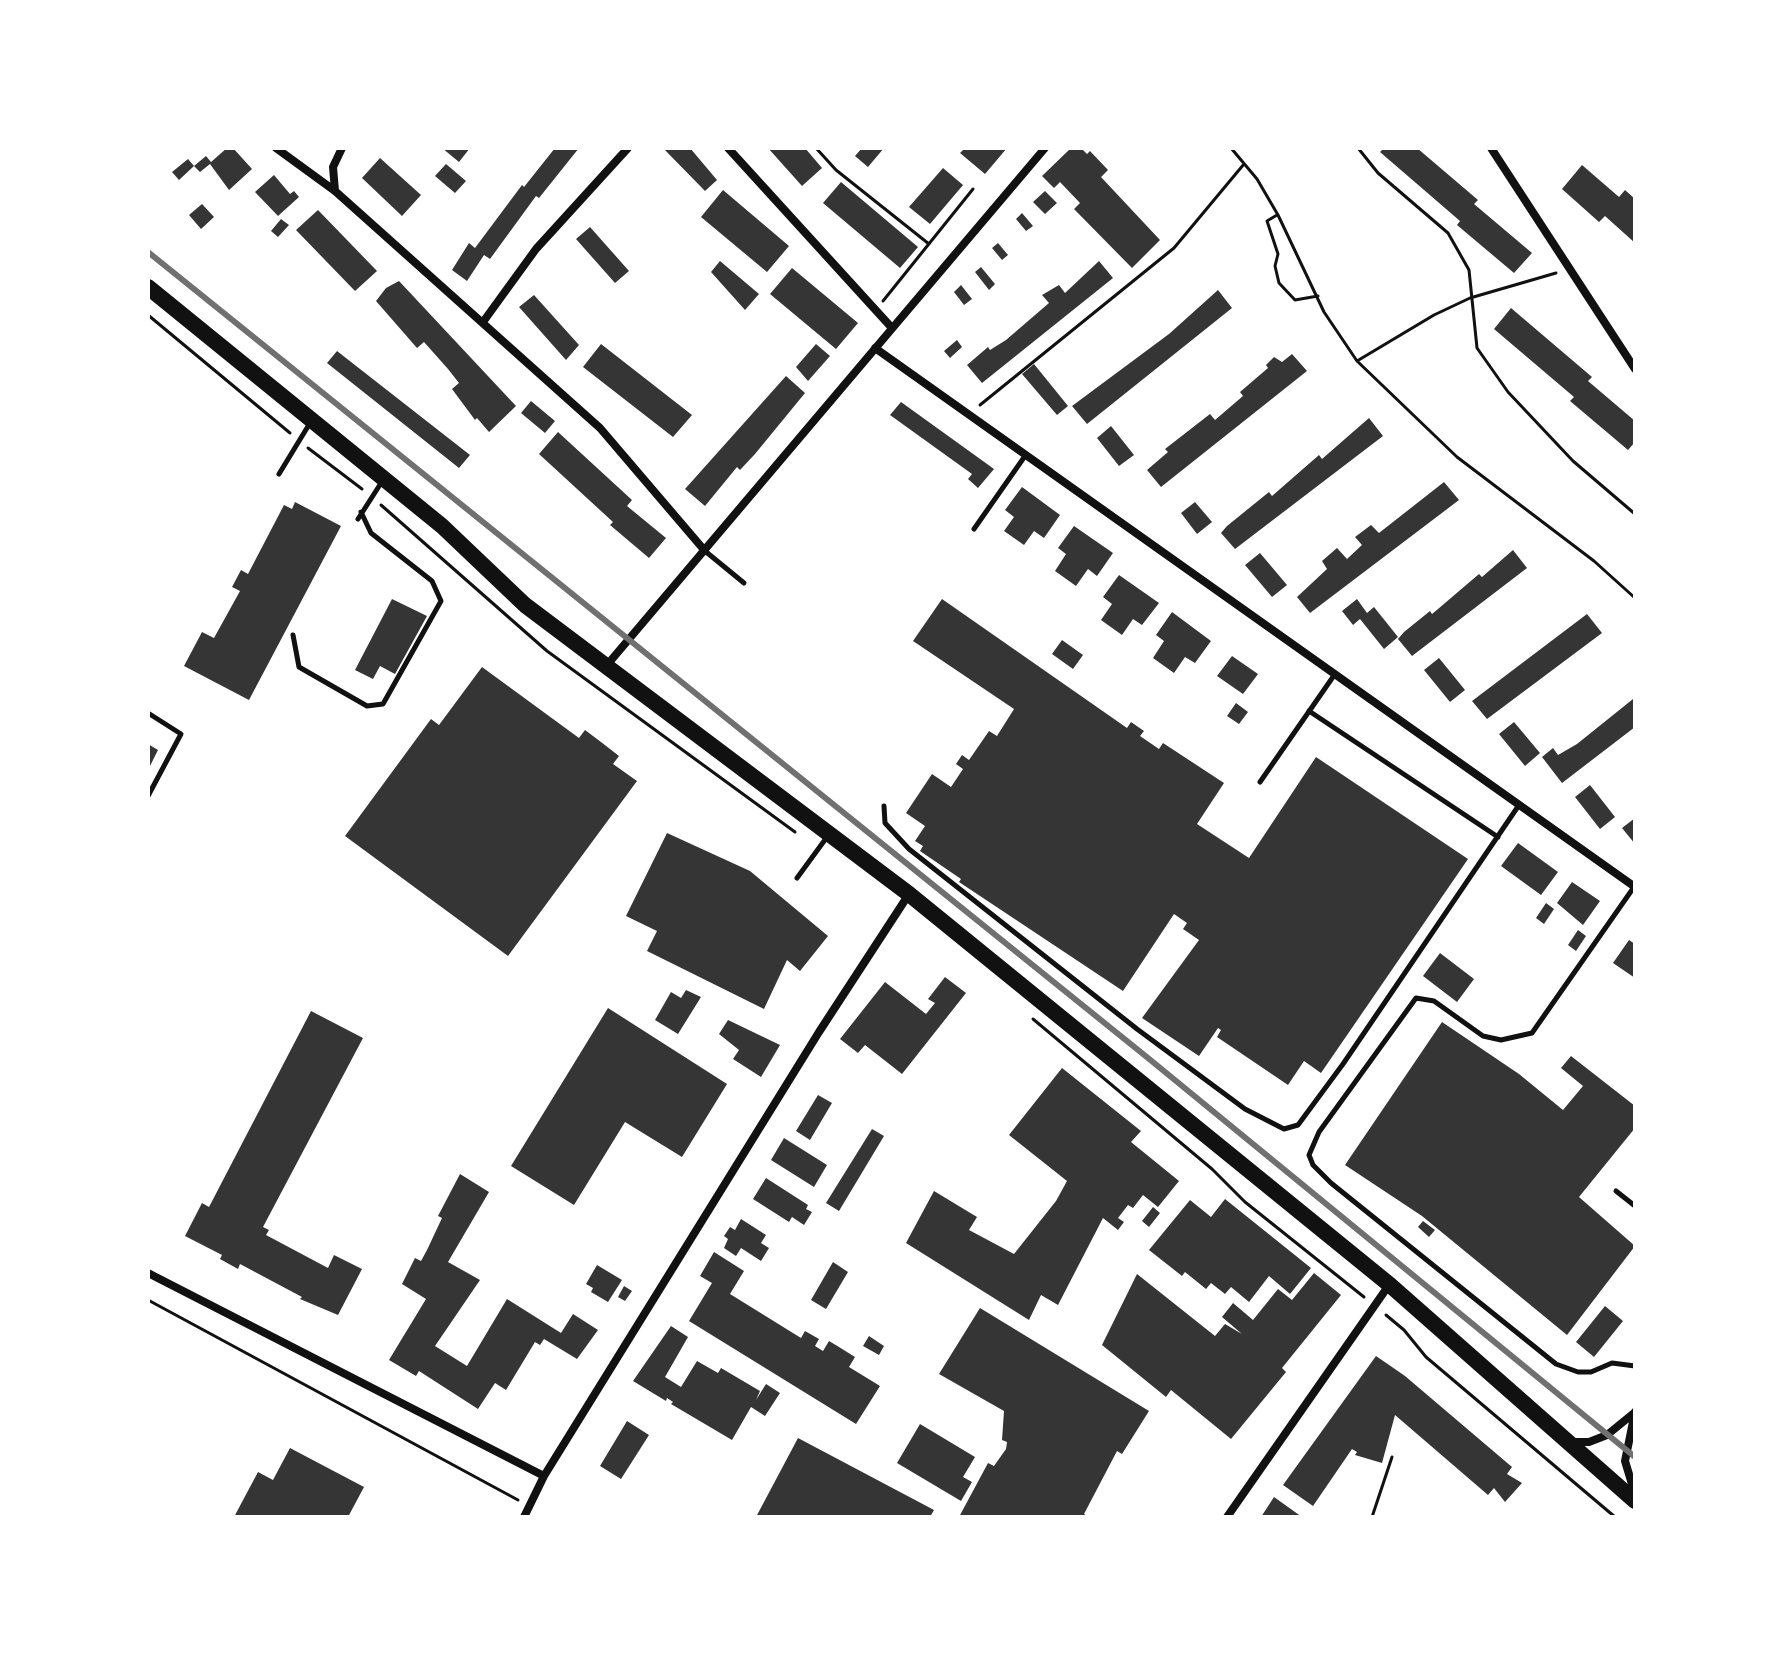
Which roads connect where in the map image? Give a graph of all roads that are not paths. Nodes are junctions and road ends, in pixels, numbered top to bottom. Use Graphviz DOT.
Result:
graph roads {
  1 [pos="276,148"];
  2 [pos="342,148"];
  3 [pos="628,148"];
  4 [pos="728,148"];
  5 [pos="1045,148"];
  6 [pos="1491,148"];
  7 [pos="335,191"];
  8 [pos="148,287"];
  9 [pos="483,322"];
  10 [pos="892,328"];
  11 [pos="875,348"];
  12 [pos="1635,369"];
  13 [pos="313,419"];
  14 [pos="1025,456"];
  15 [pos="279,474"];
  16 [pos="385,478"];
  17 [pos="361,512"];
  18 [pos="358,519"];
  19 [pos="974,529"];
  20 [pos="705,551"];
  21 [pos="744,583"];
  22 [pos="293,635"];
  23 [pos="607,665"];
  24 [pos="1336,673"];
  25 [pos="1309,711"];
  26 [pos="148,713"];
  27 [pos="1260,782"];
  28 [pos="148,796"];
  29 [pos="1519,804"];
  30 [pos="884,806"];
  31 [pos="829,834"];
  32 [pos="1498,837"];
  33 [pos="797,878"];
  34 [pos="1635,887"];
  35 [pos="909,894"];
  36 [pos="1616,1191"];
  37 [pos="1635,1206"];
  38 [pos="148,1273"];
  39 [pos="1390,1285"];
  40 [pos="1635,1366"];
  41 [pos="1635,1413"];
  42 [pos="1566,1442"];
  43 [pos="544,1476"];
  44 [pos="1635,1494"];
  45 [pos="1635,1501"];
  46 [pos="524,1517"];
  47 [pos="1227,1517"];
  1 -- 7 [label="street"];
  2 -- 7 [label="street"];
  3 -- 9 [label="street"];
  4 -- 10 [label="street"];
  5 -- 10 [label="street"];
  6 -- 12 [label="street"];
  7 -- 9 [label="street"];
  8 -- 13 [label="main road"];
  9 -- 20 [label="street"];
  10 -- 11 [label="street"];
  11 -- 14 [label="street"];
  11 -- 20 [label="street"];
  13 -- 15 [label="lane"];
  13 -- 16 [label="main road"];
  14 -- 19 [label="lane"];
  14 -- 24 [label="street"];
  16 -- 17 [label="lane"];
  16 -- 23 [label="main road"];
  17 -- 18 [label="lane"];
  17 -- 22 [label="lane"];
  20 -- 21 [label="lane"];
  20 -- 23 [label="street"];
  23 -- 31 [label="main road"];
  24 -- 25 [label="lane"];
  24 -- 29 [label="street"];
  25 -- 27 [label="lane"];
  25 -- 32 [label="lane"];
  26 -- 28 [label="lane"];
  29 -- 32 [label="lane"];
  29 -- 34 [label="street"];
  30 -- 32 [label="lane"];
  31 -- 33 [label="lane"];
  31 -- 35 [label="main road"];
  34 -- 40 [label="lane"];
  35 -- 39 [label="main road"];
  35 -- 43 [label="street"];
  36 -- 37 [label="lane"];
  38 -- 43 [label="street"];
  39 -- 42 [label="main road"];
  39 -- 47 [label="street"];
  41 -- 42 [label="street"];
  41 -- 44 [label="street"];
  42 -- 45 [label="main road"];
  43 -- 46 [label="street"];
}
